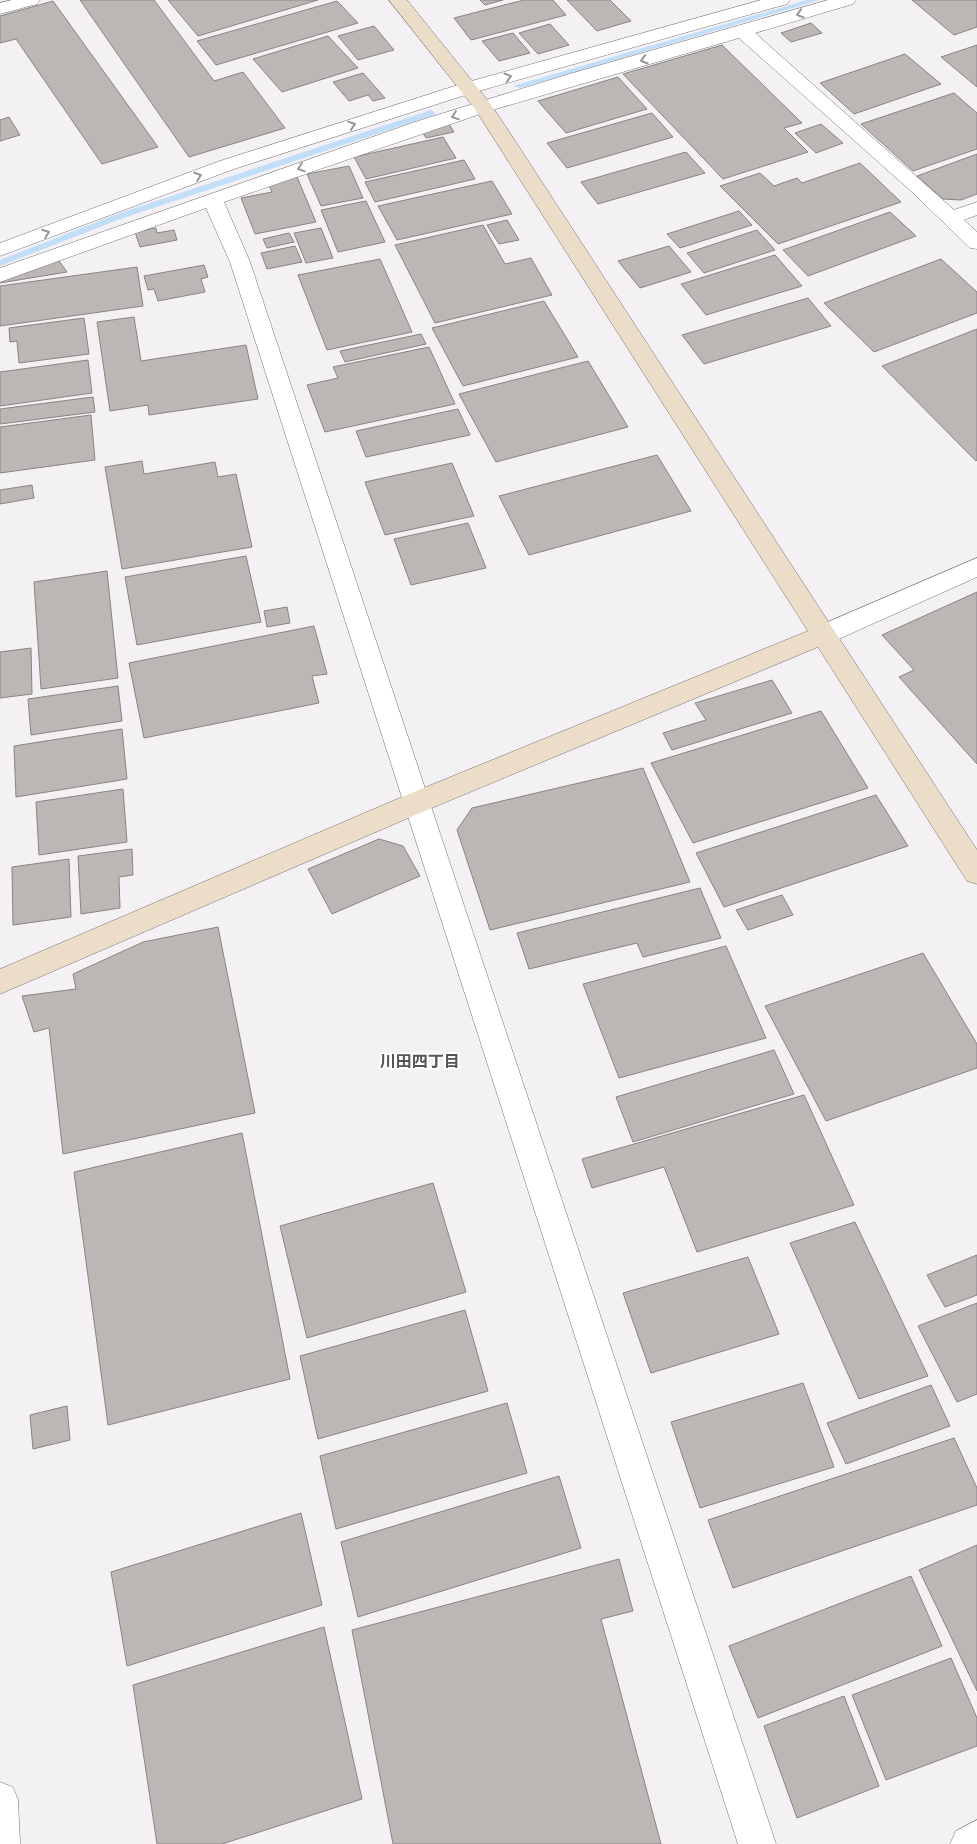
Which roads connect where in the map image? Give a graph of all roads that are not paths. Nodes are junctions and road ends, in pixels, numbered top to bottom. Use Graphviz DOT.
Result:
graph roads {
  1 [pos="31,0"];
  2 [pos="398,0"];
  3 [pos="781,0"];
  4 [pos="847,0"];
  5 [pos="0,9"];
  6 [pos="743,32"];
  7 [pos="468,88"];
  8 [pos="482,106"];
  9 [pos="213,200"];
  10 [pos="977,208"];
  11 [pos="950,218"];
  12 [pos="977,243"];
  13 [pos="0,250"];
  14 [pos="0,275"];
  15 [pos="977,567"];
  16 [pos="823,635"];
  17 [pos="418,802"];
  18 [pos="977,873"];
  19 [pos="0,982"];
  20 [pos="0,1800"];
  21 [pos="977,1839"];
  22 [pos="1,1844"];
  23 [pos="757,1844"];
  24 [pos="969,1844"];
  1 -- 5 [label="street"];
  2 -- 7 [label="street"];
  7 -- 3 [label="street, one-way"];
  4 -- 6 [label="street, one-way"];
  6 -- 8 [label="street, one-way"];
  6 -- 11 [label="street"];
  7 -- 8 [label="street"];
  13 -- 7 [label="street, one-way"];
  8 -- 9 [label="street, one-way"];
  8 -- 16 [label="street"];
  9 -- 14 [label="street"];
  9 -- 17 [label="street"];
  10 -- 11 [label="street"];
  11 -- 12 [label="street"];
  15 -- 16 [label="street"];
  16 -- 17 [label="street"];
  16 -- 18 [label="street"];
  17 -- 19 [label="street"];
  17 -- 23 [label="street"];
  20 -- 22 [label="street"];
  21 -- 24 [label="street"];
}
